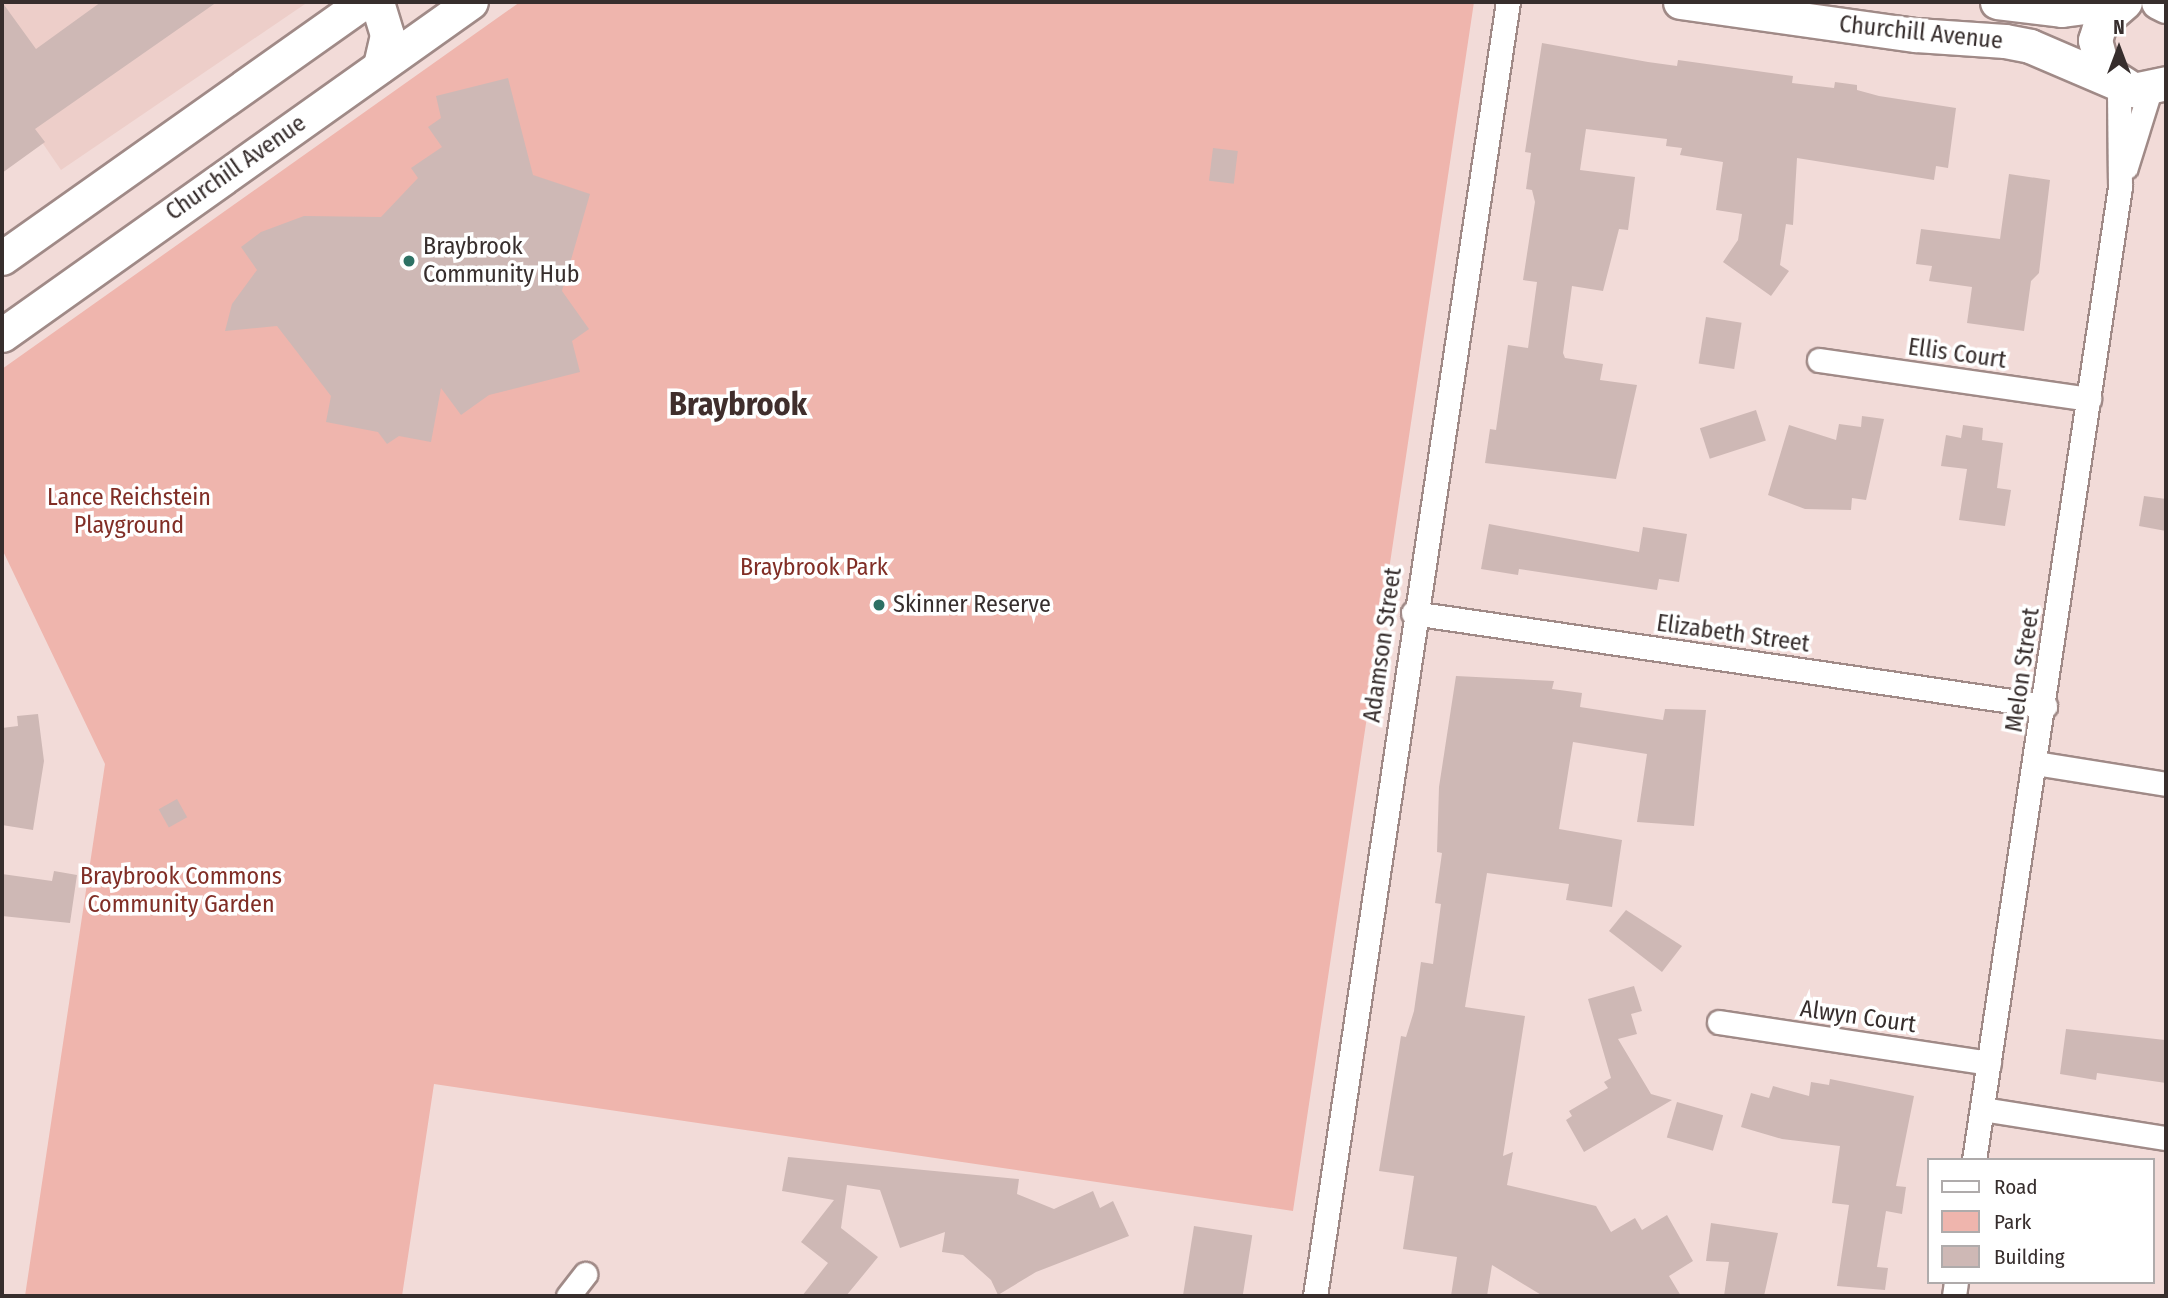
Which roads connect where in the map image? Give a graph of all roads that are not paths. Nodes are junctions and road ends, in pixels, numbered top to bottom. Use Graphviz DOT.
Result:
graph roads {
  1 [pos="364,2"];
  2 [pos="377,2"];
  3 [pos="471,2"];
  4 [pos="1508,2"];
  5 [pos="1680,2"];
  6 [pos="1997,2"];
  7 [pos="2124,2"];
  8 [pos="380,66"];
  9 [pos="2146,85"];
  10 [pos="2120,187"];
  11 [pos="2,258"];
  12 [pos="2,335"];
  13 [pos="1819,360"];
  14 [pos="2089,398"];
  15 [pos="1413,613"];
  16 [pos="2045,706"];
  17 [pos="2035,764"];
  18 [pos="2166,784"];
  19 [pos="1718,1022"];
  20 [pos="1989,1063"];
  21 [pos="1982,1109"];
  22 [pos="2166,1138"];
  23 [pos="1974,1158"];
  24 [pos="584,1274"];
  25 [pos="568,1296"];
  26 [pos="1315,1296"];
  1 -- 11 [label="main road"];
  2 -- 8 [label="main road"];
  3 -- 8 [label="main road, Churchill Avenue"];
  4 -- 15 [label="street, Adamson Street"];
  5 -- 9 [label="main road, Churchill Avenue"];
  6 -- 7 [label="main road, Churchill Avenue"];
  7 -- 9 [label="main road"];
  8 -- 12 [label="main road, Churchill Avenue"];
  9 -- 10 [label="street, Melon Street"];
  9 -- 10 [label="street, Melon Street"];
  10 -- 14 [label="street, Melon Street"];
  13 -- 14 [label="street, Ellis Court"];
  14 -- 16 [label="street, Melon Street"];
  15 -- 16 [label="street, Elizabeth Street"];
  15 -- 26 [label="street, Adamson Street"];
  16 -- 17 [label="street, Melon Street"];
  17 -- 18 [label="street"];
  17 -- 20 [label="street, Melon Street"];
  19 -- 20 [label="street, Alwyn Court"];
  20 -- 21 [label="street, Melon Street"];
  21 -- 22 [label="street"];
  21 -- 23 [label="street, Melon Street"];
  24 -- 25 [label="street"];
}
